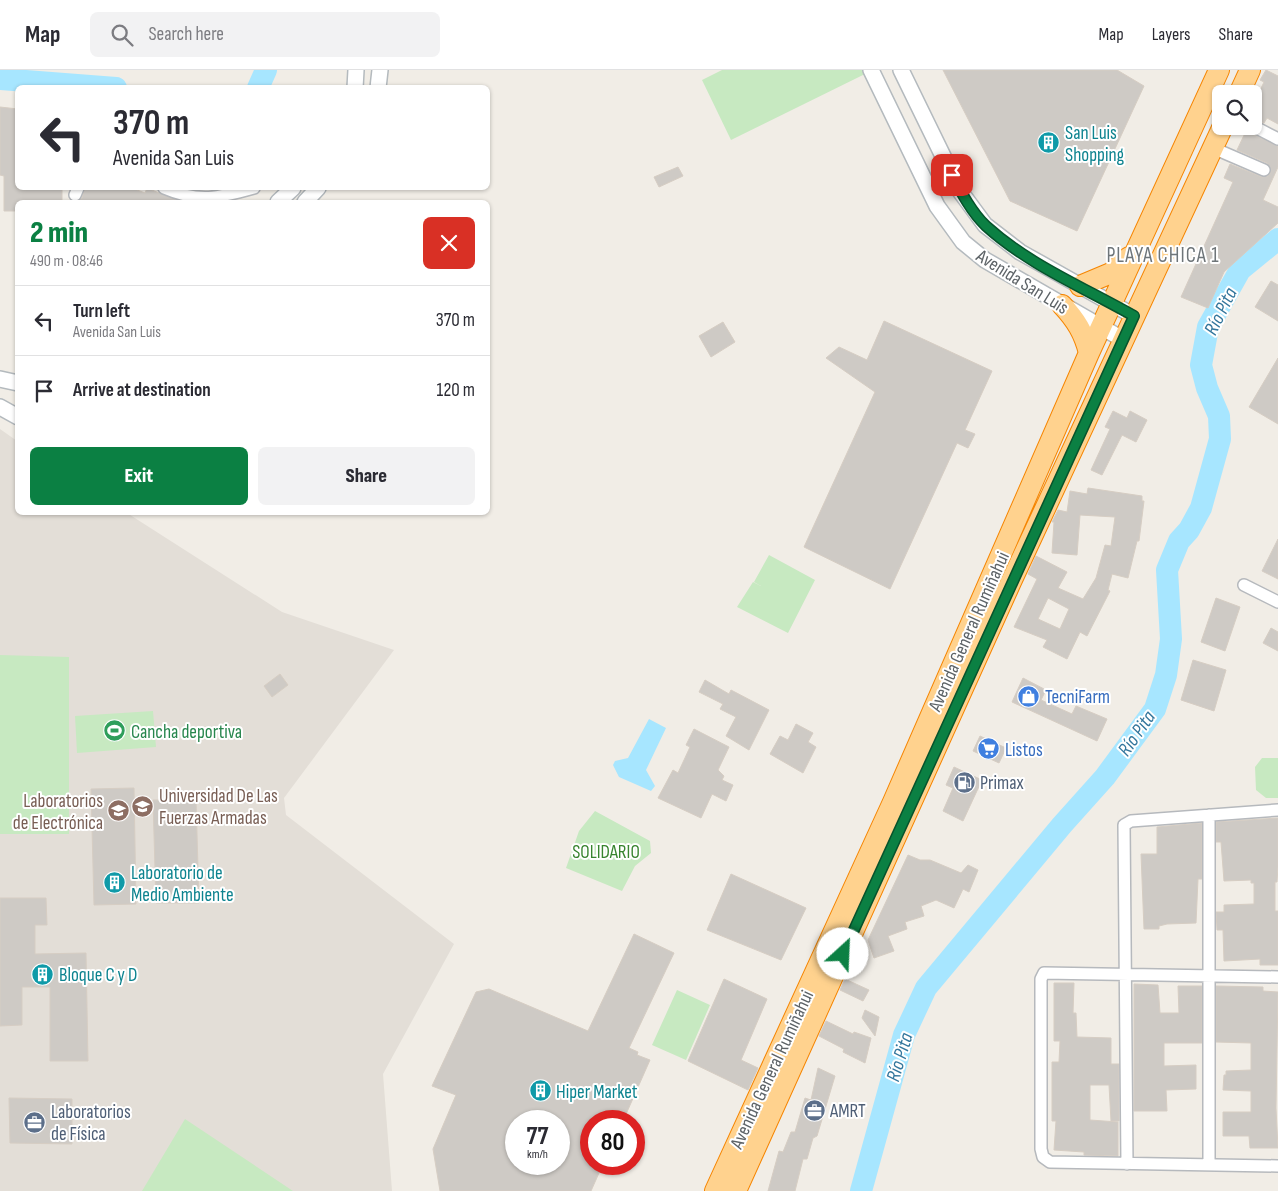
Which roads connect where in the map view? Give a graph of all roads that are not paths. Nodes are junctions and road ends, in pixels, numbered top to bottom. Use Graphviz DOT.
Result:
graph roads {
  1 [pos="356,70"];
  2 [pos="380,70"];
  3 [pos="871,70"];
  4 [pos="901,70"];
  5 [pos="1219,70"];
  6 [pos="1250,70"];
  7 [pos="355,85"];
  8 [pos="378,85"];
  9 [pos="1243,85"];
  10 [pos="1262,131"];
  11 [pos="1220,135"];
  12 [pos="1278,139"];
  13 [pos="1213,148"];
  14 [pos="1264,170"];
  15 [pos="169,190"];
  16 [pos="246,190"];
  17 [pos="291,190"];
  18 [pos="316,190"];
  19 [pos="960,191"];
  20 [pos="280,200"];
  21 [pos="307,200"];
  22 [pos="937,206"];
  23 [pos="1136,250"];
  24 [pos="1080,286"];
  25 [pos="1112,303"];
  26 [pos="1062,305"];
  27 [pos="1134,316"];
  28 [pos="1101,328"];
  29 [pos="1124,340"];
  30 [pos="1089,353"];
  31 [pos="0,379"];
  32 [pos="15,382"];
  33 [pos="0,407"];
  34 [pos="15,415"];
  35 [pos="1244,585"];
  36 [pos="1278,602"];
  37 [pos="1278,810"];
  38 [pos="1209,815"];
  39 [pos="1124,974"];
  40 [pos="1210,974"];
  41 [pos="1278,977"];
  42 [pos="1127,1164"];
  43 [pos="1208,1165"];
  44 [pos="1278,1166"];
  45 [pos="715,1191"];
  46 [pos="736,1191"];
  1 -- 7 [label="main road"];
  2 -- 8 [label="main road"];
  3 -- 22 [label="main road, Avenida San Luis"];
  4 -- 19 [label="main road, Avenida San Luis"];
  5 -- 23 [label="highway, Avenida General Rumiñahui"];
  6 -- 9 [label="highway"];
  10 -- 12 [label="street"];
  11 -- 13 [label="highway, Avenida General Rumiñahui"];
  13 -- 14 [label="street"];
  13 -- 27 [label="highway, Avenida General Rumiñahui"];
  15 -- 16 [label="street"];
  17 -- 20 [label="main road"];
  18 -- 21 [label="main road"];
  19 -- 22 [label="main road"];
  19 -- 24 [label="main road, Avenida San Luis"];
  22 -- 26 [label="main road, Avenida San Luis"];
  23 -- 24 [label="highway"];
  23 -- 25 [label="highway, Avenida General Rumiñahui"];
  24 -- 25 [label="main road, Avenida San Luis"];
  25 -- 27 [label="main road, Avenida San Luis"];
  25 -- 28 [label="highway, Avenida General Rumiñahui"];
  26 -- 28 [label="main road, Avenida San Luis"];
  26 -- 30 [label="highway"];
  27 -- 29 [label="highway, Avenida General Rumiñahui"];
  28 -- 29 [label="main road, Avenida San Luis"];
  28 -- 30 [label="highway, Avenida General Rumiñahui"];
  29 -- 46 [label="highway, Avenida General Rumiñahui"];
  30 -- 45 [label="highway, Avenida General Rumiñahui"];
  31 -- 32 [label="main road"];
  33 -- 34 [label="main road"];
  35 -- 36 [label="street"];
  37 -- 38 [label="street"];
  38 -- 39 [label="street"];
  38 -- 40 [label="street"];
  39 -- 40 [label="street"];
  39 -- 42 [label="street"];
  39 -- 42 [label="street"];
  40 -- 41 [label="street"];
  40 -- 43 [label="street"];
  42 -- 43 [label="street"];
  43 -- 44 [label="street"];
}
